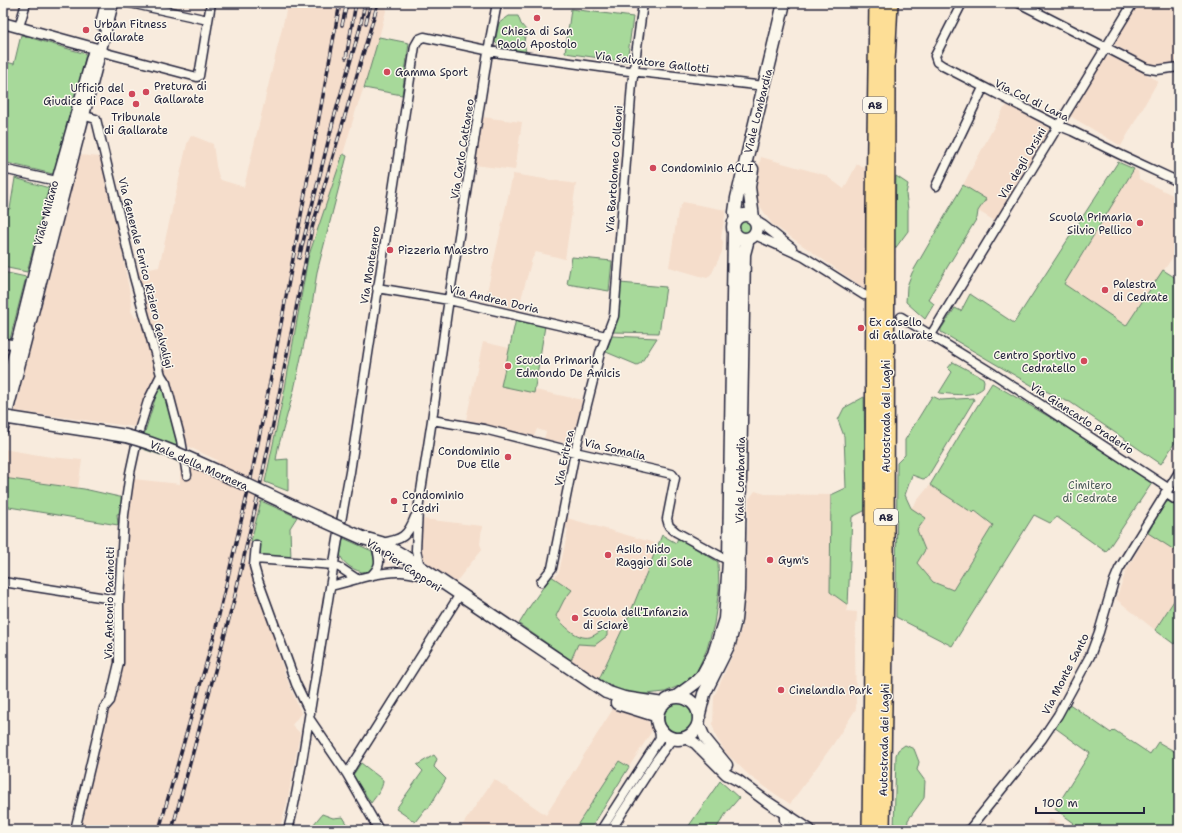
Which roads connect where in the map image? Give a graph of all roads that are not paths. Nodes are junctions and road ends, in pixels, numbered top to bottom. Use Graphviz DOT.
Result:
graph roads {
  1 [pos="26,3"];
  2 [pos="106,3"];
  3 [pos="113,3"];
  4 [pos="130,3"];
  5 [pos="211,3"];
  6 [pos="497,3"];
  7 [pos="643,3"];
  8 [pos="784,3"];
  9 [pos="791,3"];
  10 [pos="877,3"];
  11 [pos="890,3"];
  12 [pos="962,3"];
  13 [pos="1019,3"];
  14 [pos="1132,3"];
  15 [pos="208,20"];
  16 [pos="3,23"];
  17 [pos="19,27"];
  18 [pos="1105,48"];
  19 [pos="98,49"];
  20 [pos="489,51"];
  21 [pos="1179,68"];
  22 [pos="633,71"];
  23 [pos="765,86"];
  24 [pos="983,88"];
  25 [pos="80,115"];
  26 [pos="1057,125"];
  27 [pos="3,169"];
  28 [pos="62,182"];
  29 [pos="1179,182"];
  30 [pos="936,186"];
  31 [pos="736,219"];
  32 [pos="754,219"];
  33 [pos="734,234"];
  34 [pos="752,237"];
  35 [pos="804,257"];
  36 [pos="377,288"];
  37 [pos="864,295"];
  38 [pos="449,300"];
  39 [pos="900,317"];
  40 [pos="931,335"];
  41 [pos="606,336"];
  42 [pos="3,343"];
  43 [pos="21,345"];
  44 [pos="161,375"];
  45 [pos="3,397"];
  46 [pos="3,417"];
  47 [pos="432,420"];
  48 [pos="3,429"];
  49 [pos="575,452"];
  50 [pos="1179,472"];
  51 [pos="188,475"];
  52 [pos="1167,490"];
  53 [pos="1179,502"];
  54 [pos="418,510"];
  55 [pos="363,538"];
  56 [pos="256,545"];
  57 [pos="379,546"];
  58 [pos="254,559"];
  59 [pos="729,561"];
  60 [pos="334,565"];
  61 [pos="420,571"];
  62 [pos="370,576"];
  63 [pos="357,578"];
  64 [pos="3,582"];
  65 [pos="541,582"];
  66 [pos="331,586"];
  67 [pos="118,600"];
  68 [pos="457,600"];
  69 [pos="676,697"];
  70 [pos="663,704"];
  71 [pos="309,716"];
  72 [pos="699,719"];
  73 [pos="658,723"];
  74 [pos="685,738"];
  75 [pos="672,739"];
  76 [pos="346,774"];
  77 [pos="739,781"];
  78 [pos="784,813"];
  79 [pos="75,830"];
  80 [pos="288,830"];
  81 [pos="379,830"];
  82 [pos="601,830"];
  83 [pos="611,830"];
  84 [pos="789,830"];
  85 [pos="810,830"];
  86 [pos="870,830"];
  87 [pos="882,830"];
  88 [pos="969,830"];
  1 -- 17 [label="street"];
  2 -- 19 [label="street, Viale Milano"];
  3 -- 19 [label="street, Viale Milano"];
  4 -- 15 [label="street"];
  5 -- 15 [label="street"];
  6 -- 20 [label="street, Via Carlo Cattaneo"];
  7 -- 22 [label="street, Via Bartolomeo Colleoni"];
  8 -- 23 [label="main road, Viale Lombardia"];
  9 -- 32 [label="main road, Viale Lombardia"];
  10 -- 86 [label="highway, Autostrada dei Laghi / A8"];
  11 -- 87 [label="highway, Autostrada dei Laghi / A8"];
  12 -- 24 [label="street, Via Col di Lana"];
  13 -- 18 [label="street"];
  14 -- 18 [label="street, Via degli Orsini"];
  15 -- 19 [label="street"];
  16 -- 17 [label="street"];
  17 -- 19 [label="street"];
  18 -- 21 [label="street"];
  18 -- 26 [label="street, Via degli Orsini"];
  19 -- 25 [label="street, Viale Milano"];
  20 -- 22 [label="street, Via Salvatore Gallotti"];
  20 -- 36 [label="street, Via Montenero"];
  20 -- 38 [label="street, Via Carlo Cattaneo"];
  22 -- 23 [label="street, Via Salvatore Gallotti"];
  22 -- 41 [label="street, Via Bartolomeo Colleoni"];
  23 -- 31 [label="main road, Viale Lombardia"];
  24 -- 26 [label="street, Via Col di Lana"];
  24 -- 30 [label="street"];
  25 -- 28 [label="street, Viale Milano"];
  25 -- 44 [label="street, Via Generale Enrico Riziero Galvaligi"];
  26 -- 29 [label="street, Via Col di Lana"];
  26 -- 40 [label="street, Via degli Orsini"];
  27 -- 28 [label="street"];
  28 -- 43 [label="street, Viale Milano"];
  31 -- 32 [label="main road"];
  31 -- 33 [label="main road"];
  32 -- 34 [label="main road"];
  32 -- 35 [label="street"];
  33 -- 34 [label="main road"];
  33 -- 59 [label="main road, Viale Lombardia"];
  34 -- 35 [label="street"];
  34 -- 72 [label="main road, Viale Lombardia"];
  35 -- 37 [label="street"];
  36 -- 38 [label="street, Via Andrea Doria"];
  36 -- 60 [label="street, Via Montenero"];
  38 -- 41 [label="street, Via Andrea Doria"];
  38 -- 47 [label="street, Via Carlo Cattaneo"];
  39 -- 40 [label="street, Via Giancarlo Praderio"];
  40 -- 52 [label="street, Via Giancarlo Praderio"];
  41 -- 49 [label="street, Via Eritrea"];
  42 -- 43 [label="street"];
  43 -- 45 [label="street, Viale Milano"];
  43 -- 48 [label="street, Viale Milano"];
  44 -- 51 [label="street, Via Generale Enrico Riziero Galvaligi"];
  44 -- 67 [label="street, Via Antonio Pacinotti"];
  46 -- 55 [label="main road, Viale della Mornera, bridge"];
  47 -- 49 [label="street, Via Somalia"];
  47 -- 54 [label="street, Via Carlo Cattaneo"];
  49 -- 59 [label="street, Via Somalia"];
  49 -- 65 [label="street, Via Eritrea"];
  50 -- 52 [label="street, Via Monte Santo"];
  52 -- 53 [label="street, Via Giancarlo Praderio"];
  52 -- 88 [label="street, Via Monte Santo"];
  54 -- 57 [label="street"];
  54 -- 61 [label="street"];
  55 -- 57 [label="main road, Via Pier Capponi"];
  56 -- 58 [label="street"];
  57 -- 61 [label="main road, Via Pier Capponi"];
  57 -- 62 [label="street"];
  58 -- 60 [label="street"];
  58 -- 71 [label="street"];
  59 -- 69 [label="main road, Viale Lombardia"];
  60 -- 63 [label="street"];
  60 -- 66 [label="street, Via Montenero"];
  61 -- 62 [label="street"];
  61 -- 68 [label="main road, Via Pier Capponi"];
  61 -- 70 [label="main road, Via Pier Capponi"];
  62 -- 63 [label="street"];
  63 -- 66 [label="street"];
  64 -- 67 [label="street"];
  66 -- 71 [label="street, Via Montenero"];
  67 -- 79 [label="street, Via Antonio Pacinotti"];
  68 -- 73 [label="main road, Via Pier Capponi"];
  68 -- 76 [label="street"];
  69 -- 70 [label="main road"];
  69 -- 72 [label="main road"];
  70 -- 73 [label="main road"];
  71 -- 76 [label="street"];
  71 -- 80 [label="street, Via Montenero"];
  72 -- 74 [label="main road"];
  72 -- 77 [label="street"];
  73 -- 75 [label="main road"];
  73 -- 82 [label="street"];
  74 -- 75 [label="main road"];
  74 -- 77 [label="street"];
  75 -- 83 [label="street"];
  76 -- 81 [label="street"];
  77 -- 78 [label="street"];
  78 -- 84 [label="street"];
  78 -- 85 [label="street"];
}
